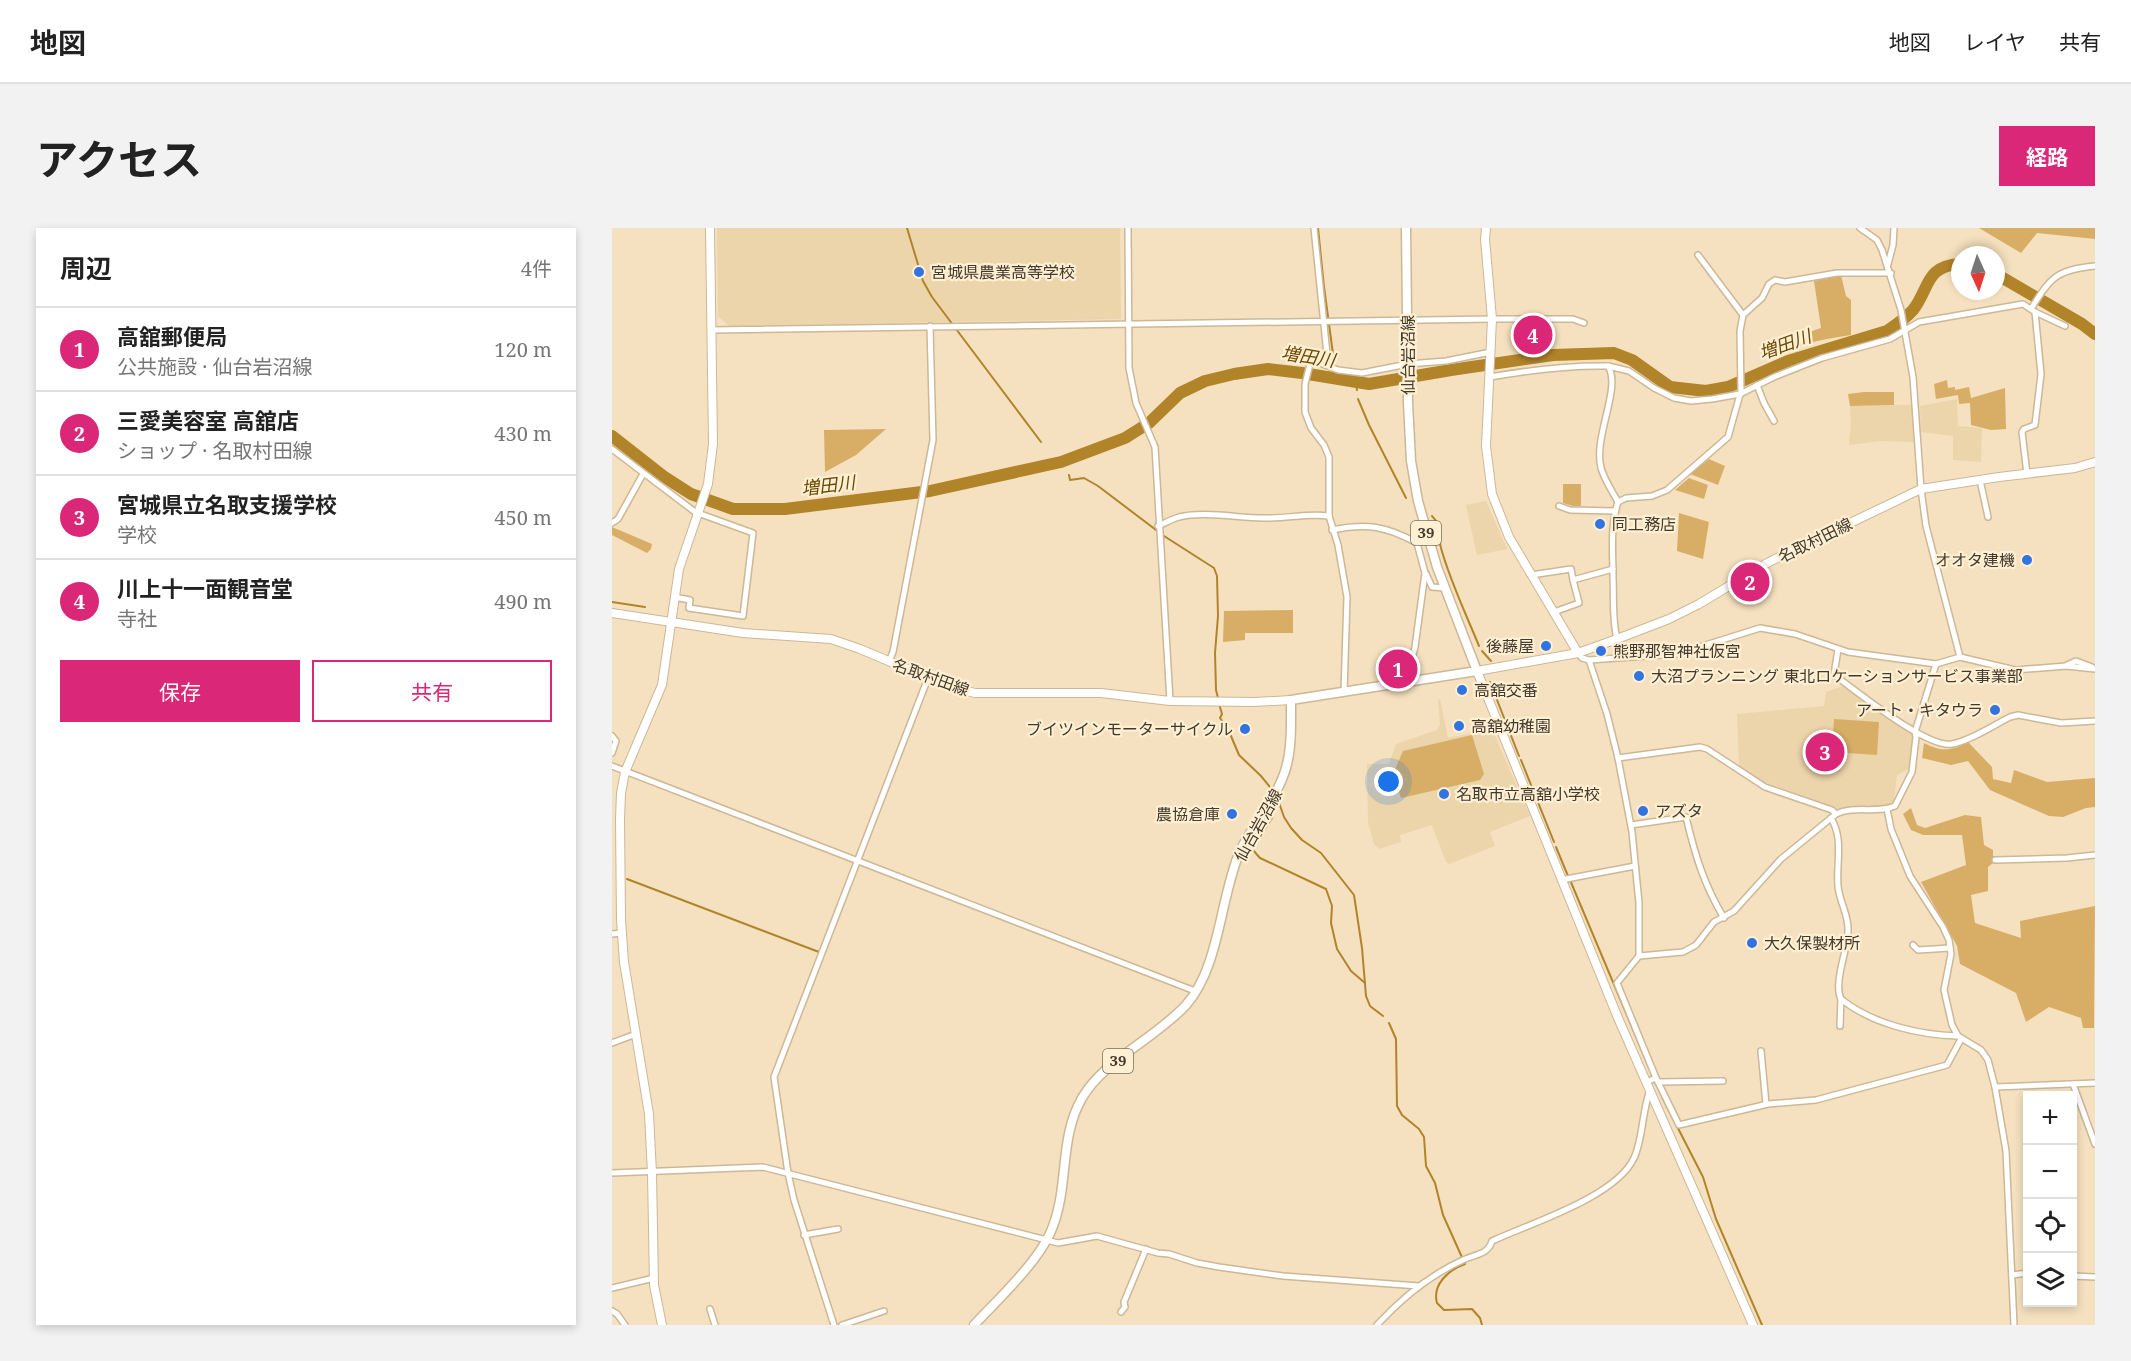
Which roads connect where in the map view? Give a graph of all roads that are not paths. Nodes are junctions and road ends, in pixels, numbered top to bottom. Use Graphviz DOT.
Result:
graph roads {
  1 [pos="710,228"];
  2 [pos="1128,228"];
  3 [pos="1314,228"];
  4 [pos="1406,228"];
  5 [pos="1486,228"];
  6 [pos="1860,228"];
  7 [pos="1894,228"];
  8 [pos="1698,255"];
  9 [pos="1888,264"];
  10 [pos="2095,266"];
  11 [pos="1891,273"];
  12 [pos="2033,309"];
  13 [pos="1743,315"];
  14 [pos="1492,319"];
  15 [pos="1407,321"];
  16 [pos="1327,322"];
  17 [pos="1584,324"];
  18 [pos="1129,325"];
  19 [pos="930,326"];
  20 [pos="2065,326"];
  21 [pos="1905,329"];
  22 [pos="711,330"];
  23 [pos="1491,354"];
  24 [pos="1313,363"];
  25 [pos="1408,365"];
  26 [pos="1608,366"];
  27 [pos="1490,376"];
  28 [pos="1758,385"];
  29 [pos="1740,392"];
  30 [pos="1774,420"];
  31 [pos="612,449"];
  32 [pos="2095,462"];
  33 [pos="644,474"];
  34 [pos="2027,474"];
  35 [pos="1980,480"];
  36 [pos="1921,489"];
  37 [pos="1618,502"];
  38 [pos="1559,506"];
  39 [pos="700,510"];
  40 [pos="1615,511"];
  41 [pos="1329,516"];
  42 [pos="1989,517"];
  43 [pos="612,523"];
  44 [pos="1158,529"];
  45 [pos="1332,530"];
  46 [pos="1613,569"];
  47 [pos="1425,573"];
  48 [pos="1532,575"];
  49 [pos="1573,580"];
  50 [pos="1445,588"];
  51 [pos="674,597"];
  52 [pos="1588,601"];
  53 [pos="1580,603"];
  54 [pos="1554,612"];
  55 [pos="612,613"];
  56 [pos="671,622"];
  57 [pos="1617,639"];
  58 [pos="1838,649"];
  59 [pos="1578,653"];
  60 [pos="891,657"];
  61 [pos="1960,657"];
  62 [pos="1589,660"];
  63 [pos="1936,664"];
  64 [pos="2095,669"];
  65 [pos="1477,671"];
  66 [pos="928,678"];
  67 [pos="1406,682"];
  68 [pos="1344,692"];
  69 [pos="1291,700"];
  70 [pos="1170,701"];
  71 [pos="2095,721"];
  72 [pos="1915,732"];
  73 [pos="612,736"];
  74 [pos="612,753"];
  75 [pos="1618,758"];
  76 [pos="612,766"];
  77 [pos="625,772"];
  78 [pos="1887,809"];
  79 [pos="1833,816"];
  80 [pos="616,820"];
  81 [pos="1631,825"];
  82 [pos="2095,855"];
  83 [pos="1995,860"];
  84 [pos="858,861"];
  85 [pos="1635,866"];
  86 [pos="1561,880"];
  87 [pos="1724,918"];
  88 [pos="621,933"];
  89 [pos="612,934"];
  90 [pos="1913,945"];
  91 [pos="1950,948"];
  92 [pos="1639,956"];
  93 [pos="1195,991"];
  94 [pos="1841,999"];
  95 [pos="1840,1026"];
  96 [pos="636,1034"];
  97 [pos="1960,1038"];
  98 [pos="612,1043"];
  99 [pos="1761,1051"];
  100 [pos="1653,1080"];
  101 [pos="1723,1081"];
  102 [pos="2095,1083"];
  103 [pos="2073,1084"];
  104 [pos="1995,1087"];
  105 [pos="1650,1090"];
  106 [pos="1765,1102"];
  107 [pos="2095,1144"];
  108 [pos="612,1173"];
  109 [pos="652,1173"];
  110 [pos="788,1173"];
  111 [pos="838,1229"];
  112 [pos="804,1235"];
  113 [pos="1047,1240"];
  114 [pos="1146,1249"];
  115 [pos="2023,1274"];
  116 [pos="2012,1275"];
  117 [pos="2077,1276"];
  118 [pos="2095,1277"];
  119 [pos="654,1278"];
  120 [pos="1419,1286"];
  121 [pos="612,1288"];
  122 [pos="710,1309"];
  123 [pos="612,1311"];
  124 [pos="884,1311"];
  125 [pos="1121,1312"];
  126 [pos="625,1325"];
  127 [pos="662,1325"];
  128 [pos="715,1325"];
  129 [pos="834,1325"];
  130 [pos="842,1325"];
  131 [pos="974,1325"];
  132 [pos="1377,1325"];
  133 [pos="1753,1325"];
  134 [pos="2014,1325"];
  1 -- 22 [label="street"];
  2 -- 18 [label="street"];
  3 -- 16 [label="street"];
  4 -- 15 [label="main road, 仙台岩沼線 / 39"];
  5 -- 14 [label="street"];
  6 -- 9 [label="street"];
  7 -- 9 [label="street"];
  8 -- 13 [label="street"];
  9 -- 11 [label="street"];
  10 -- 12 [label="street"];
  11 -- 13 [label="street"];
  11 -- 21 [label="street"];
  12 -- 20 [label="street"];
  12 -- 21 [label="street"];
  12 -- 34 [label="street"];
  13 -- 29 [label="street"];
  14 -- 15 [label="street"];
  14 -- 17 [label="street"];
  14 -- 23 [label="street"];
  15 -- 16 [label="street"];
  15 -- 25 [label="main road, 仙台岩沼線 / 39"];
  16 -- 18 [label="street"];
  16 -- 24 [label="street"];
  18 -- 19 [label="street"];
  18 -- 44 [label="street"];
  19 -- 22 [label="street"];
  19 -- 60 [label="street"];
  21 -- 28 [label="street"];
  21 -- 36 [label="street"];
  22 -- 39 [label="street"];
  23 -- 25 [label="street"];
  23 -- 27 [label="street"];
  24 -- 25 [label="street"];
  24 -- 41 [label="street"];
  25 -- 50 [label="main road, 仙台岩沼線 / 39"];
  26 -- 27 [label="street"];
  26 -- 29 [label="street"];
  26 -- 37 [label="street"];
  27 -- 48 [label="street"];
  28 -- 29 [label="street"];
  28 -- 30 [label="street"];
  29 -- 37 [label="street"];
  31 -- 33 [label="street"];
  32 -- 34 [label="street, 名取村田線"];
  33 -- 39 [label="street"];
  33 -- 43 [label="street"];
  34 -- 35 [label="street, 名取村田線"];
  35 -- 36 [label="street, 名取村田線"];
  35 -- 42 [label="street"];
  36 -- 57 [label="street, 名取村田線"];
  36 -- 61 [label="street"];
  37 -- 40 [label="street"];
  38 -- 40 [label="street"];
  39 -- 51 [label="street"];
  39 -- 51 [label="street"];
  40 -- 46 [label="street"];
  41 -- 44 [label="street"];
  41 -- 45 [label="street"];
  44 -- 70 [label="street"];
  45 -- 47 [label="street"];
  45 -- 68 [label="street"];
  46 -- 49 [label="street"];
  46 -- 57 [label="street"];
  47 -- 50 [label="street"];
  47 -- 67 [label="street"];
  48 -- 49 [label="street"];
  48 -- 54 [label="street"];
  49 -- 53 [label="street"];
  50 -- 65 [label="main road, 仙台岩沼線 / 39"];
  51 -- 56 [label="street"];
  52 -- 53 [label="street"];
  53 -- 54 [label="street"];
  54 -- 59 [label="street"];
  55 -- 56 [label="street, 名取村田線"];
  56 -- 60 [label="street, 名取村田線"];
  56 -- 77 [label="street"];
  57 -- 59 [label="street, 名取村田線"];
  58 -- 62 [label="street"];
  58 -- 63 [label="street"];
  58 -- 72 [label="street"];
  59 -- 62 [label="street"];
  59 -- 65 [label="street, 名取村田線"];
  60 -- 66 [label="street, 名取村田線"];
  61 -- 63 [label="street"];
  61 -- 64 [label="street"];
  62 -- 75 [label="street"];
  63 -- 72 [label="street"];
  65 -- 67 [label="main road"];
  65 -- 86 [label="street"];
  66 -- 70 [label="street, 名取村田線"];
  66 -- 84 [label="street"];
  67 -- 68 [label="main road"];
  68 -- 69 [label="main road"];
  69 -- 70 [label="street, 名取村田線"];
  69 -- 93 [label="main road, 仙台岩沼線 / 39"];
  71 -- 72 [label="street"];
  72 -- 78 [label="street"];
  73 -- 74 [label="street"];
  75 -- 79 [label="street"];
  75 -- 81 [label="street"];
  76 -- 77 [label="street"];
  77 -- 80 [label="street"];
  77 -- 84 [label="street"];
  78 -- 79 [label="street"];
  78 -- 91 [label="street"];
  79 -- 87 [label="street"];
  79 -- 94 [label="street"];
  80 -- 88 [label="street"];
  81 -- 85 [label="street"];
  81 -- 87 [label="street"];
  82 -- 83 [label="street"];
  84 -- 93 [label="street"];
  84 -- 110 [label="street"];
  85 -- 86 [label="street"];
  85 -- 92 [label="street"];
  86 -- 100 [label="street"];
  87 -- 92 [label="street"];
  88 -- 89 [label="street"];
  88 -- 96 [label="street"];
  90 -- 91 [label="street"];
  91 -- 97 [label="street"];
  92 -- 100 [label="street"];
  93 -- 113 [label="main road, 仙台岩沼線 / 39"];
  94 -- 95 [label="street"];
  94 -- 97 [label="street"];
  96 -- 98 [label="street"];
  96 -- 109 [label="street"];
  97 -- 104 [label="street"];
  97 -- 106 [label="street"];
  99 -- 106 [label="street"];
  100 -- 101 [label="street"];
  100 -- 105 [label="street"];
  100 -- 106 [label="street"];
  102 -- 103 [label="street"];
  103 -- 104 [label="street"];
  103 -- 107 [label="street"];
  104 -- 116 [label="street"];
  105 -- 120 [label="street"];
  105 -- 133 [label="street"];
  108 -- 109 [label="street"];
  109 -- 110 [label="street"];
  109 -- 119 [label="street"];
  110 -- 112 [label="street"];
  110 -- 113 [label="street"];
  111 -- 112 [label="street"];
  112 -- 129 [label="street"];
  113 -- 114 [label="street"];
  113 -- 131 [label="main road, 仙台岩沼線 / 39"];
  114 -- 120 [label="street"];
  114 -- 125 [label="street"];
  115 -- 116 [label="street"];
  116 -- 134 [label="street"];
  117 -- 118 [label="street"];
  119 -- 121 [label="street"];
  119 -- 127 [label="street"];
  120 -- 132 [label="street"];
  122 -- 128 [label="street"];
  123 -- 126 [label="street"];
  124 -- 130 [label="street"];
}
